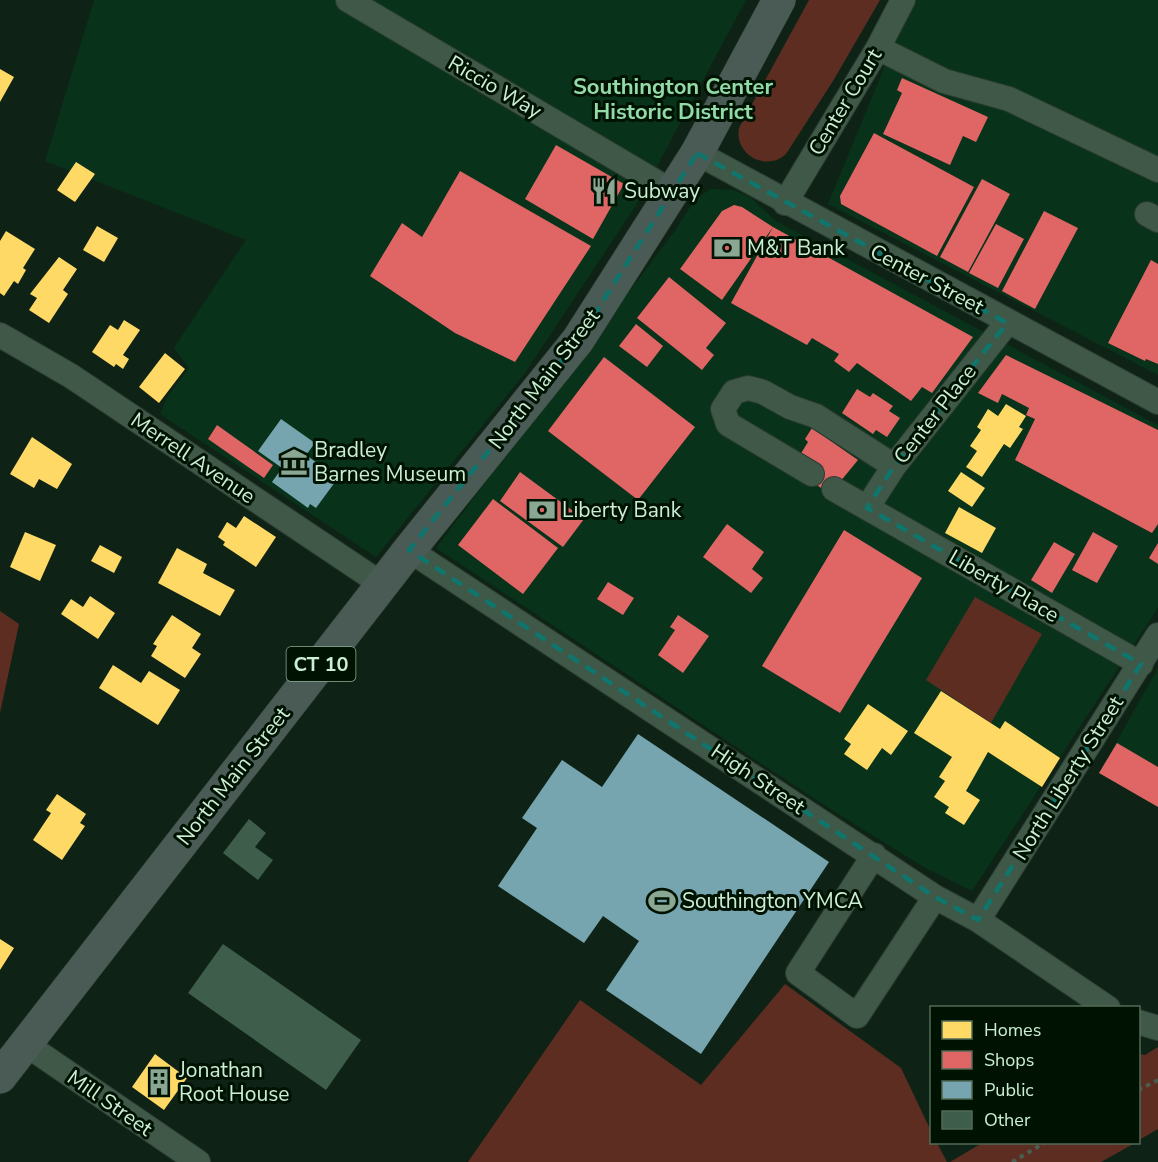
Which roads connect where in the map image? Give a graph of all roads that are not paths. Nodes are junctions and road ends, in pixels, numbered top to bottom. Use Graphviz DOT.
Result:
graph roads {
  1 [pos="348,0"];
  2 [pos="779,0"];
  3 [pos="903,0"];
  4 [pos="878,48"];
  5 [pos="697,153"];
  6 [pos="1158,170"];
  7 [pos="673,192"];
  8 [pos="785,203"];
  9 [pos="1007,322"];
  10 [pos="0,335"];
  11 [pos="1158,402"];
  12 [pos="894,466"];
  13 [pos="812,474"];
  14 [pos="834,489"];
  15 [pos="867,508"];
  16 [pos="409,550"];
  17 [pos="383,585"];
  18 [pos="1158,635"];
  19 [pos="1141,664"];
  20 [pos="874,855"];
  21 [pos="935,897"];
  22 [pos="978,920"];
  23 [pos="1105,1006"];
  24 [pos="1140,1023"];
  25 [pos="1158,1028"];
  26 [pos="24,1043"];
  27 [pos="0,1077"];
  28 [pos="198,1162"];
  1 -- 7 [label="street, Riccio Way"];
  2 -- 5 [label="highway, CT 10"];
  3 -- 4 [label="street, Center Court"];
  4 -- 6 [label="street"];
  4 -- 8 [label="street, Center Court"];
  5 -- 7 [label="highway, North Main Street / CT 10"];
  5 -- 8 [label="street, Center Street"];
  7 -- 16 [label="highway, North Main Street / CT 10"];
  8 -- 9 [label="street, Center Street"];
  9 -- 11 [label="street, Center Street"];
  9 -- 12 [label="street, Center Place"];
  10 -- 17 [label="street, Merrell Avenue"];
  12 -- 13 [label="street"];
  12 -- 15 [label="street, Center Place"];
  14 -- 15 [label="street, Liberty Place"];
  15 -- 19 [label="street, Liberty Place"];
  16 -- 17 [label="highway, North Main Street / CT 10"];
  16 -- 20 [label="street, High Street"];
  17 -- 26 [label="highway, North Main Street / CT 10"];
  18 -- 19 [label="street, North Liberty Street"];
  19 -- 22 [label="street, North Liberty Street"];
  20 -- 21 [label="street, High Street"];
  20 -- 21 [label="street"];
  21 -- 22 [label="street, High Street"];
  22 -- 23 [label="street, High Street"];
  24 -- 25 [label="street"];
  26 -- 27 [label="highway, North Main Street / CT 10"];
  26 -- 28 [label="street, Mill Street"];
}
